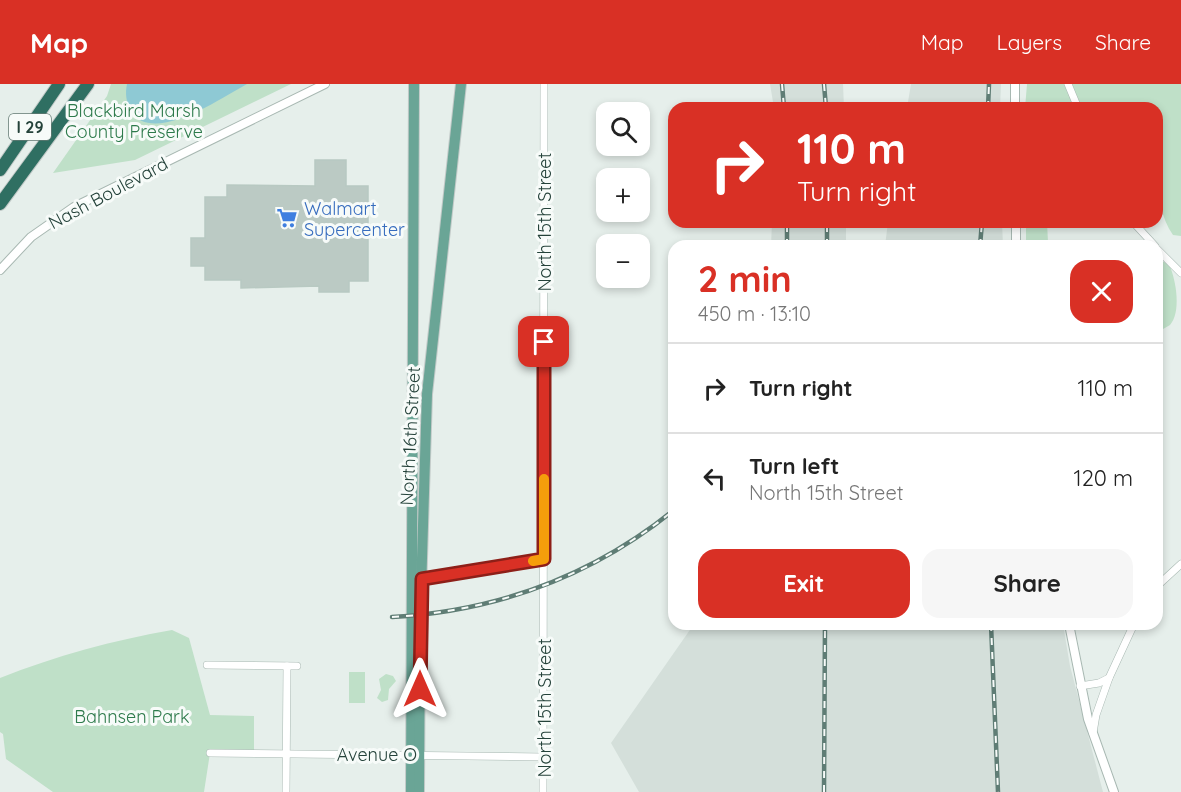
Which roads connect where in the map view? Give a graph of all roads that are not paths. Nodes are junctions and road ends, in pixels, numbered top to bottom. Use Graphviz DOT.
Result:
graph roads {
  1 [pos="59,84"];
  2 [pos="88,84"];
  3 [pos="325,84"];
  4 [pos="414,84"];
  5 [pos="461,84"];
  6 [pos="544,84"];
  7 [pos="1015,84"];
  8 [pos="1068,84"];
  9 [pos="1015,102"];
  10 [pos="1076,102"];
  11 [pos="0,170"];
  12 [pos="0,204"];
  13 [pos="1139,228"];
  14 [pos="1150,240"];
  15 [pos="1163,254"];
  16 [pos="0,270"];
  17 [pos="1181,273"];
  18 [pos="544,559"];
  19 [pos="1181,564"];
  20 [pos="422,579"];
  21 [pos="1163,581"];
  22 [pos="1070,630"];
  23 [pos="1131,630"];
  24 [pos="207,665"];
  25 [pos="287,666"];
  26 [pos="297,666"];
  27 [pos="1109,678"];
  28 [pos="1080,686"];
  29 [pos="1093,739"];
  30 [pos="210,753"];
  31 [pos="286,753"];
  32 [pos="415,754"];
  33 [pos="543,756"];
  34 [pos="286,792"];
  35 [pos="411,792"];
  36 [pos="419,792"];
  37 [pos="543,792"];
  38 [pos="1114,792"];
  1 -- 11 [label="highway, I 29"];
  2 -- 12 [label="highway, I 29"];
  3 -- 16 [label="street, Nash Boulevard"];
  4 -- 32 [label="main road, North 16th Street"];
  5 -- 20 [label="main road, North 16th Street"];
  6 -- 18 [label="street, North 15th Street"];
  7 -- 9 [label="street"];
  8 -- 10 [label="street"];
  13 -- 14 [label="street"];
  15 -- 17 [label="street"];
  18 -- 20 [label="street"];
  18 -- 33 [label="street, North 15th Street"];
  19 -- 21 [label="street"];
  20 -- 32 [label="main road, North 16th Street"];
  22 -- 28 [label="street"];
  23 -- 27 [label="street"];
  24 -- 25 [label="street"];
  25 -- 26 [label="street"];
  25 -- 31 [label="street"];
  27 -- 28 [label="street"];
  27 -- 29 [label="street"];
  28 -- 29 [label="street"];
  29 -- 38 [label="street"];
  30 -- 31 [label="street, Avenue O"];
  31 -- 32 [label="street, Avenue O"];
  31 -- 34 [label="street"];
  32 -- 33 [label="street, Avenue O"];
  32 -- 35 [label="main road, North 16th Street"];
  32 -- 36 [label="main road, North 16th Street"];
  33 -- 37 [label="street, North 15th Street"];
}
